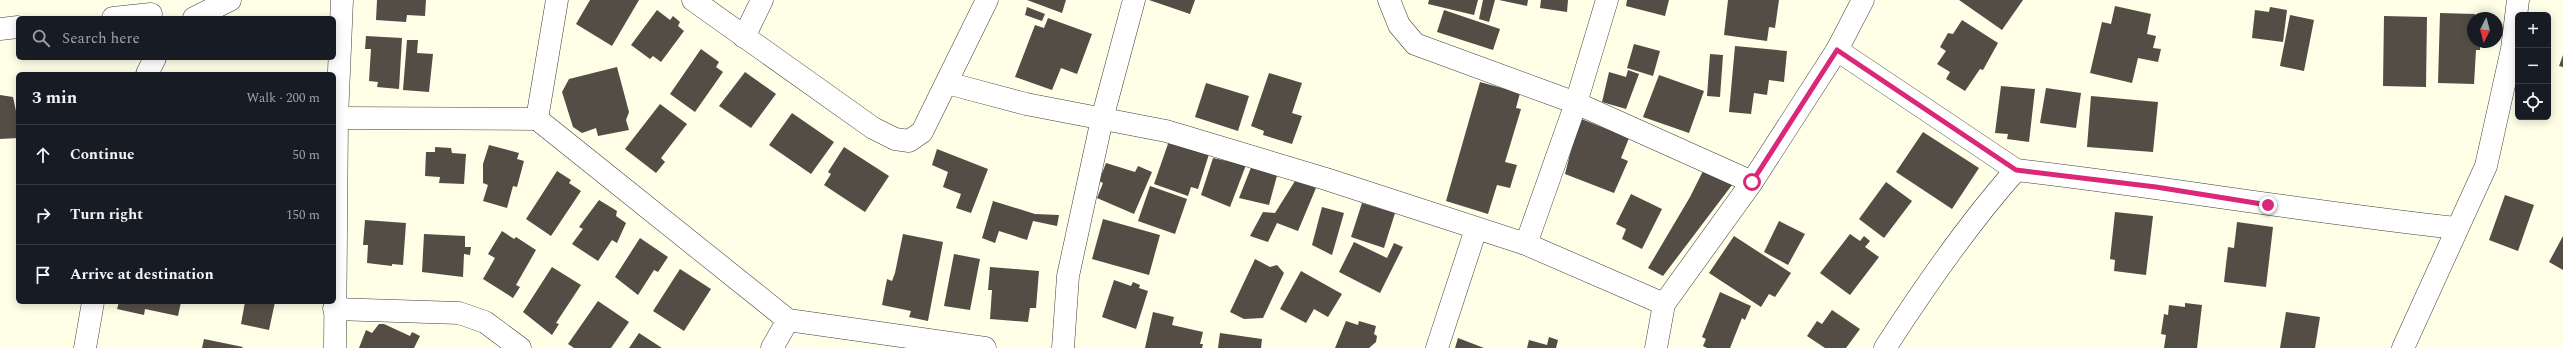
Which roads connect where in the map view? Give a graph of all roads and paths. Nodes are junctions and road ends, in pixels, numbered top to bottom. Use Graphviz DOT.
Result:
graph roads {
  1 [pos="230,0"];
  2 [pos="342,0"];
  3 [pos="557,0"];
  4 [pos="693,0"];
  5 [pos="762,0"];
  6 [pos="987,0"];
  7 [pos="1134,0"];
  8 [pos="1389,0"];
  9 [pos="1607,0"];
  10 [pos="1863,0"];
  11 [pos="2518,0"];
  12 [pos="150,11"];
  13 [pos="123,16"];
  14 [pos="198,16"];
  15 [pos="16,27"];
  16 [pos="0,29"];
  17 [pos="744,37"];
  18 [pos="1837,50"];
  19 [pos="154,60"];
  20 [pos="148,72"];
  21 [pos="947,83"];
  22 [pos="1576,103"];
  23 [pos="337,118"];
  24 [pos="537,119"];
  25 [pos="1102,119"];
  26 [pos="2016,170"];
  27 [pos="336,182"];
  28 [pos="1752,182"];
  29 [pos="2456,228"];
  30 [pos="1476,229"];
  31 [pos="1526,244"];
  32 [pos="93,304"];
  33 [pos="334,304"];
  34 [pos="1664,304"];
  35 [pos="334,309"];
  36 [pos="788,320"];
  37 [pos="84,348"];
  38 [pos="335,348"];
  39 [pos="520,348"];
  40 [pos="772,348"];
  41 [pos="985,348"];
  42 [pos="1063,348"];
  43 [pos="1437,348"];
  44 [pos="1656,348"];
  45 [pos="1885,348"];
  46 [pos="2403,348"];
  1 -- 14 [label="street"];
  2 -- 23 [label="street"];
  3 -- 24 [label="street"];
  4 -- 17 [label="street"];
  5 -- 17 [label="street"];
  6 -- 21 [label="street"];
  7 -- 25 [label="street"];
  8 -- 22 [label="street"];
  9 -- 22 [label="street"];
  10 -- 18 [label="street"];
  11 -- 29 [label="street"];
  12 -- 13 [label="street"];
  15 -- 16 [label="street"];
  17 -- 21 [label="street"];
  18 -- 26 [label="street"];
  18 -- 28 [label="street"];
  19 -- 20 [label="street"];
  21 -- 25 [label="street"];
  22 -- 28 [label="street"];
  22 -- 31 [label="street"];
  23 -- 24 [label="street"];
  23 -- 27 [label="street"];
  24 -- 36 [label="street"];
  25 -- 30 [label="street"];
  25 -- 42 [label="street"];
  26 -- 29 [label="street"];
  26 -- 45 [label="street"];
  28 -- 34 [label="street"];
  29 -- 46 [label="street"];
  30 -- 31 [label="street"];
  30 -- 43 [label="street"];
  31 -- 34 [label="street"];
  32 -- 37 [label="street"];
  33 -- 35 [label="street"];
  34 -- 44 [label="street"];
  35 -- 38 [label="street"];
  35 -- 39 [label="street"];
  36 -- 40 [label="street"];
  36 -- 41 [label="street"];
}
